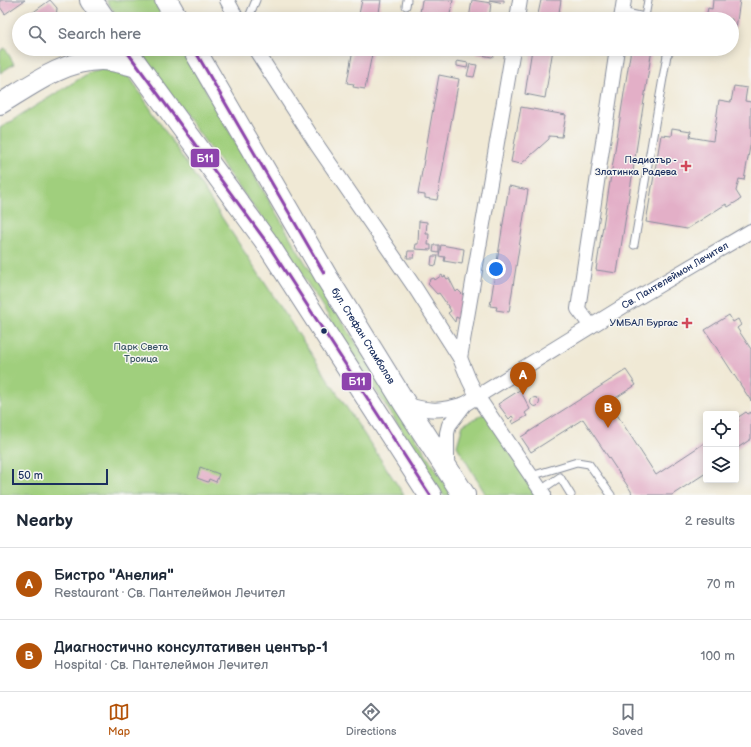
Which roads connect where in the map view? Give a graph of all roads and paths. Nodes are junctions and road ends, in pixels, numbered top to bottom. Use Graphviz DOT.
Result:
graph roads {
  1 [pos="84,0"];
  2 [pos="91,0"];
  3 [pos="166,0"];
  4 [pos="227,0"];
  5 [pos="256,0"];
  6 [pos="520,0"];
  7 [pos="648,0"];
  8 [pos="87,12"];
  9 [pos="99,12"];
  10 [pos="173,12"];
  11 [pos="233,12"];
  12 [pos="251,12"];
  13 [pos="519,12"];
  14 [pos="646,12"];
  15 [pos="67,56"];
  16 [pos="130,56"];
  17 [pos="198,56"];
  18 [pos="260,56"];
  19 [pos="512,56"];
  20 [pos="616,56"];
  21 [pos="667,56"];
  22 [pos="137,67"];
  23 [pos="45,77"];
  24 [pos="0,104"];
  25 [pos="751,231"];
  26 [pos="634,245"];
  27 [pos="591,326"];
  28 [pos="460,358"];
  29 [pos="477,396"];
  30 [pos="405,404"];
  31 [pos="465,404"];
  32 [pos="447,467"];
  33 [pos="531,476"];
  34 [pos="542,493"];
  35 [pos="430,495"];
  36 [pos="464,495"];
  37 [pos="571,495"];
  38 [pos="611,495"];
  1 -- 8 [label="main road"];
  2 -- 9 [label="main road"];
  3 -- 10 [label="main road"];
  4 -- 11 [label="street"];
  5 -- 12 [label="lane"];
  6 -- 13 [label="street"];
  7 -- 14 [label="lane"];
  15 -- 23 [label="main road"];
  16 -- 22 [label="main road"];
  17 -- 30 [label="main road, бул. Стефан Стамболов"];
  18 -- 28 [label="street"];
  19 -- 28 [label="street"];
  20 -- 27 [label="street"];
  21 -- 26 [label="lane"];
  22 -- 23 [label="main road"];
  22 -- 35 [label="main road"];
  23 -- 24 [label="main road"];
  25 -- 27 [label="street, Св. Пантелеймон Лечител"];
  27 -- 29 [label="street, Св. Пантелеймон Лечител"];
  28 -- 29 [label="street"];
  29 -- 31 [label="street, Св. Пантелеймон Лечител"];
  29 -- 33 [label="street"];
  30 -- 31 [label="street"];
  30 -- 32 [label="main road, бул. Стефан Стамболов"];
  31 -- 32 [label="street"];
  32 -- 36 [label="main road, бул. Стефан Стамболов"];
  33 -- 34 [label="street"];
  33 -- 38 [label="lane"];
  34 -- 37 [label="lane"];
}
